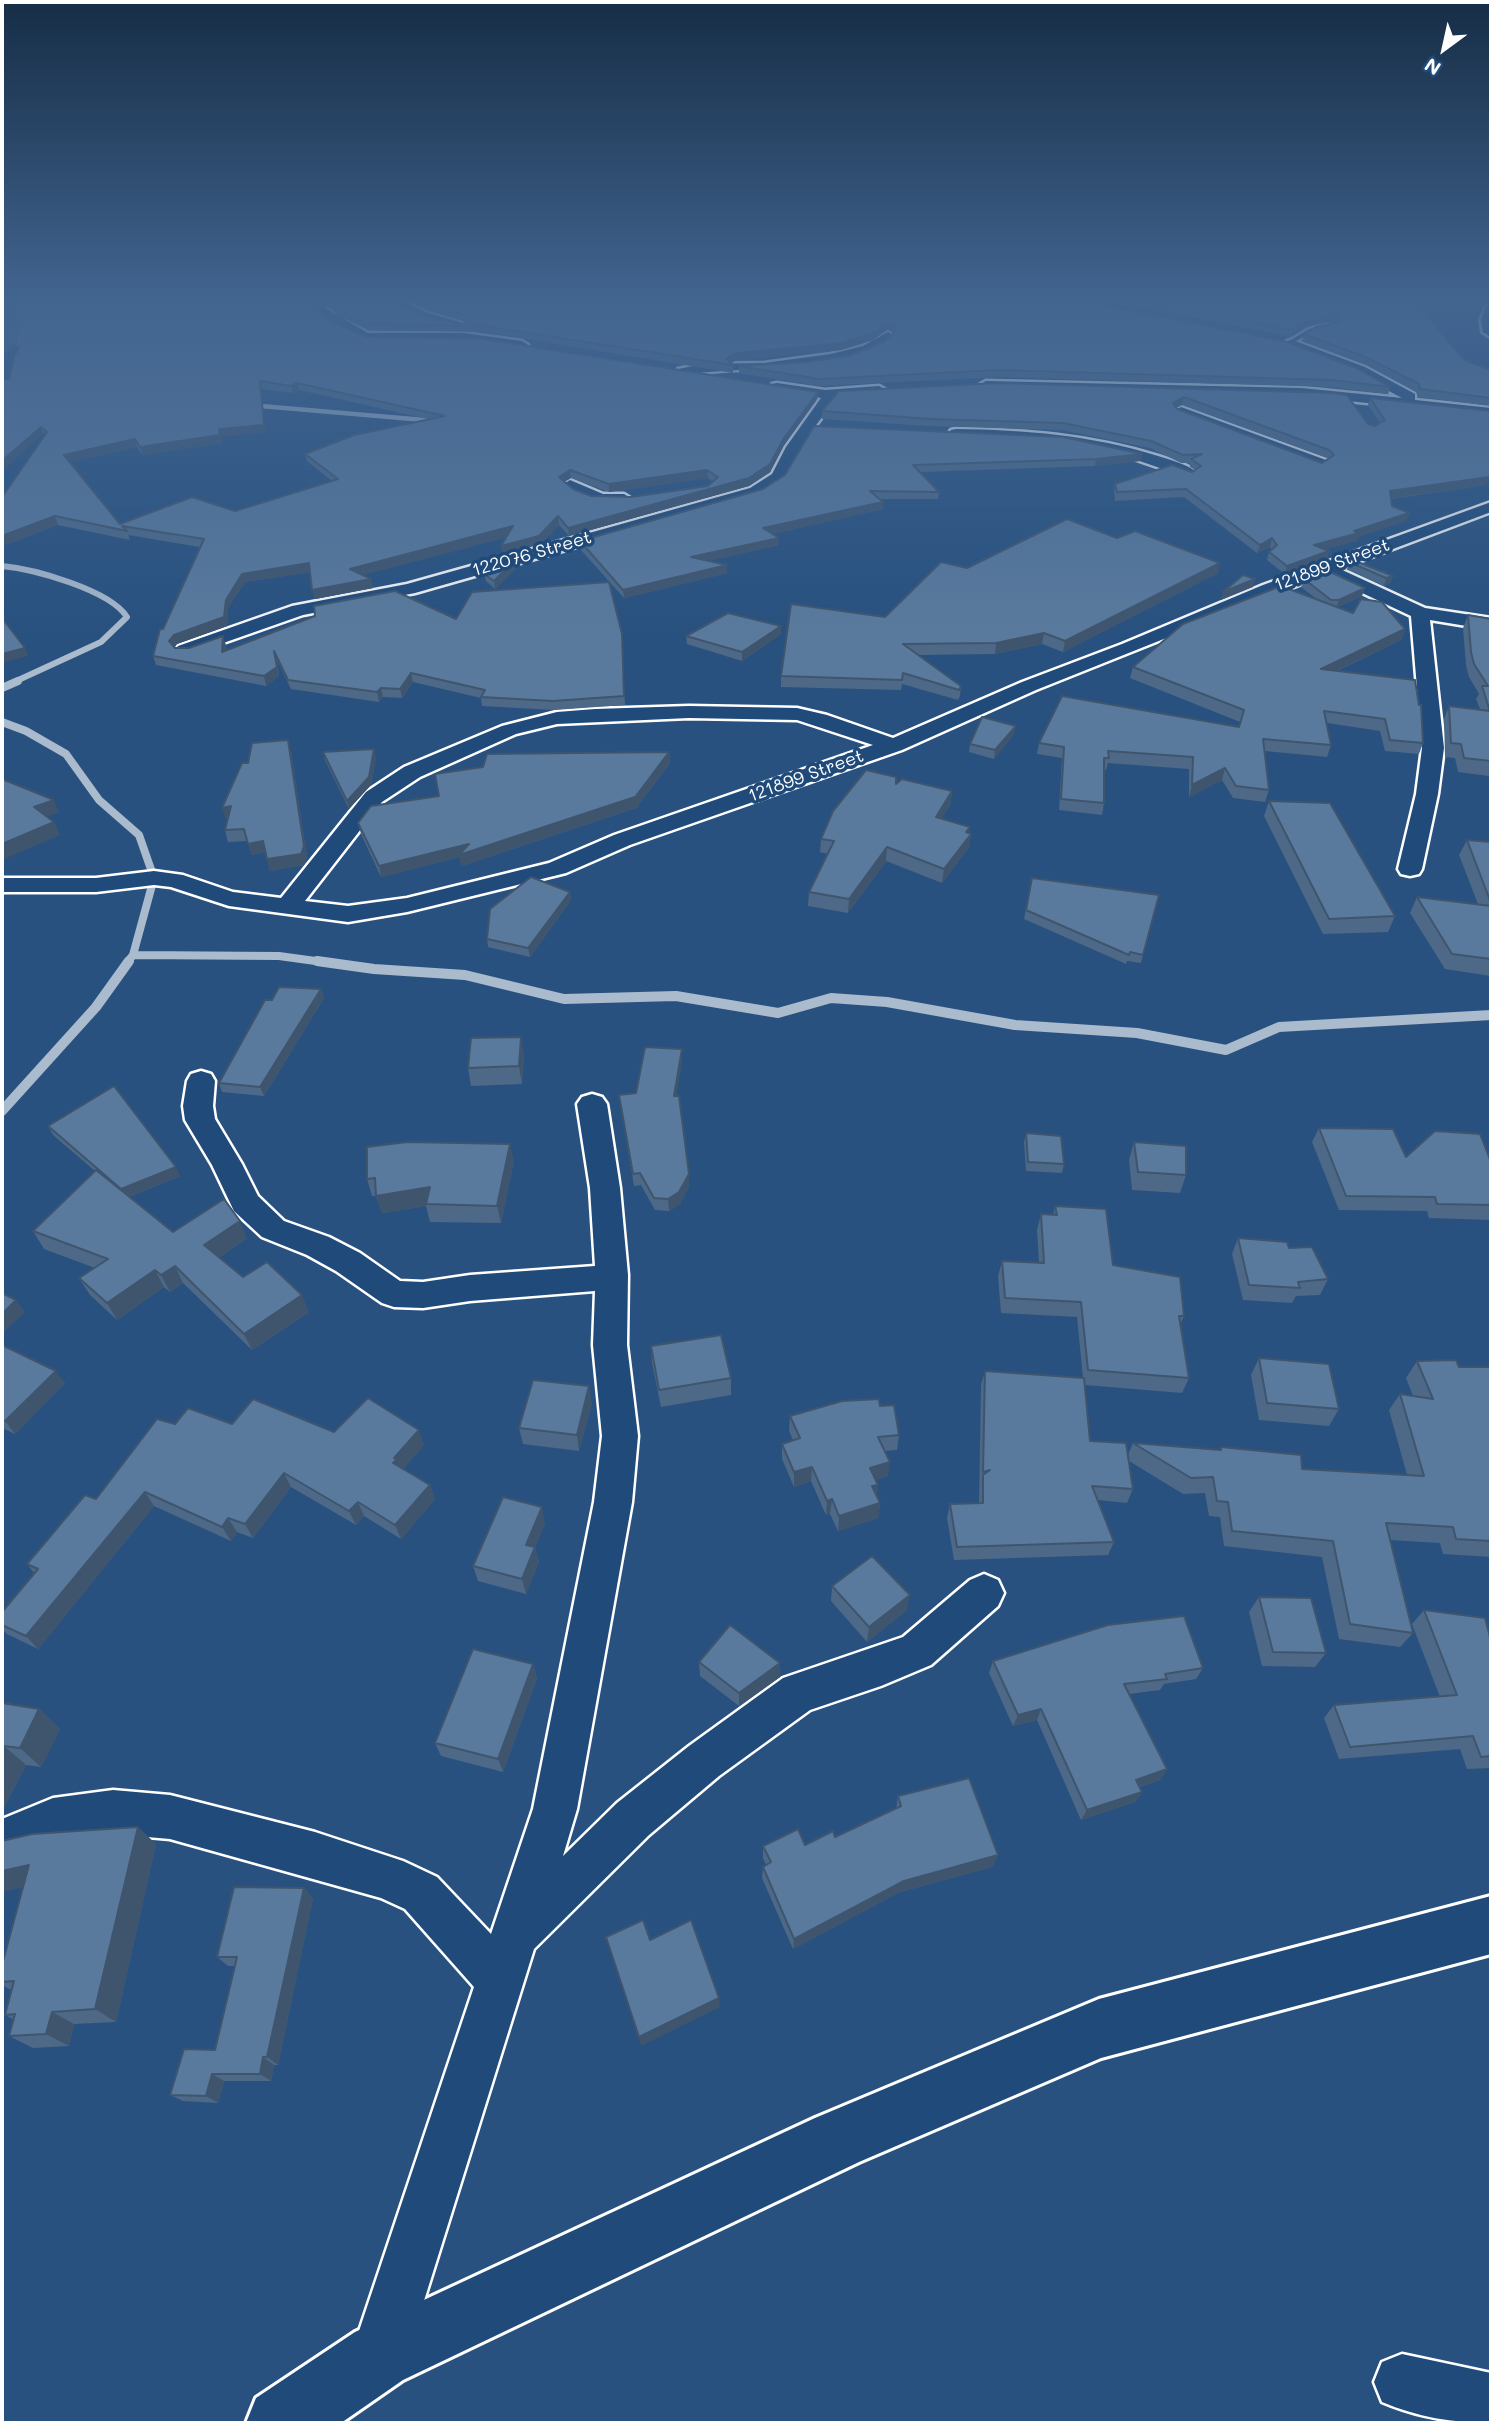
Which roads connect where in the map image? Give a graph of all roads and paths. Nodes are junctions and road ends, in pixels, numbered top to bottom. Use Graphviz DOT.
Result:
graph roads {
  1 [pos="821,414"];
  2 [pos="1191,414"];
  3 [pos="1364,414"];
  4 [pos="1246,415"];
  5 [pos="1366,417"];
  6 [pos="1220,423"];
  7 [pos="942,433"];
  8 [pos="1195,433"];
  9 [pos="1321,463"];
  10 [pos="787,467"];
  11 [pos="1189,473"];
  12 [pos="722,483"];
  13 [pos="569,485"];
  14 [pos="640,497"];
  15 [pos="1491,507"];
  16 [pos="1324,568"];
  17 [pos="1420,613"];
  18 [pos="1491,624"];
  19 [pos="185,650"];
  20 [pos="894,744"];
  21 [pos="1410,869"];
  22 [pos="2,885"];
  23 [pos="287,907"];
  24 [pos="201,1082"];
  25 [pos="592,1104"];
  26 [pos="611,1275"];
  27 [pos="984,1593"];
  28 [pos="2,1841"];
  29 [pos="1491,1925"];
  30 [pos="513,1936"];
  31 [pos="499,1980"];
  32 [pos="379,2357"];
  33 [pos="1402,2382"];
  34 [pos="1491,2402"];
  35 [pos="281,2423"];
  1 -- 10 [label="street, 122076 Street"];
  2 -- 6 [label="street"];
  3 -- 5 [label="street"];
  4 -- 6 [label="street"];
  6 -- 8 [label="street"];
  6 -- 9 [label="street"];
  7 -- 11 [label="street"];
  10 -- 12 [label="street"];
  10 -- 19 [label="street, 122076 Street"];
  13 -- 14 [label="street"];
  15 -- 16 [label="street, 121899 Street"];
  16 -- 17 [label="street"];
  16 -- 20 [label="street, 121899 Street"];
  17 -- 18 [label="street"];
  17 -- 21 [label="street"];
  20 -- 23 [label="street, 121899 Street"];
  20 -- 23 [label="street"];
  22 -- 23 [label="street, 121899 Street"];
  24 -- 26 [label="street"];
  25 -- 26 [label="street"];
  26 -- 30 [label="street"];
  27 -- 30 [label="street"];
  28 -- 31 [label="street"];
  29 -- 32 [label="main road"];
  30 -- 31 [label="street"];
  31 -- 32 [label="street"];
  32 -- 35 [label="main road"];
  33 -- 34 [label="street"];
}
